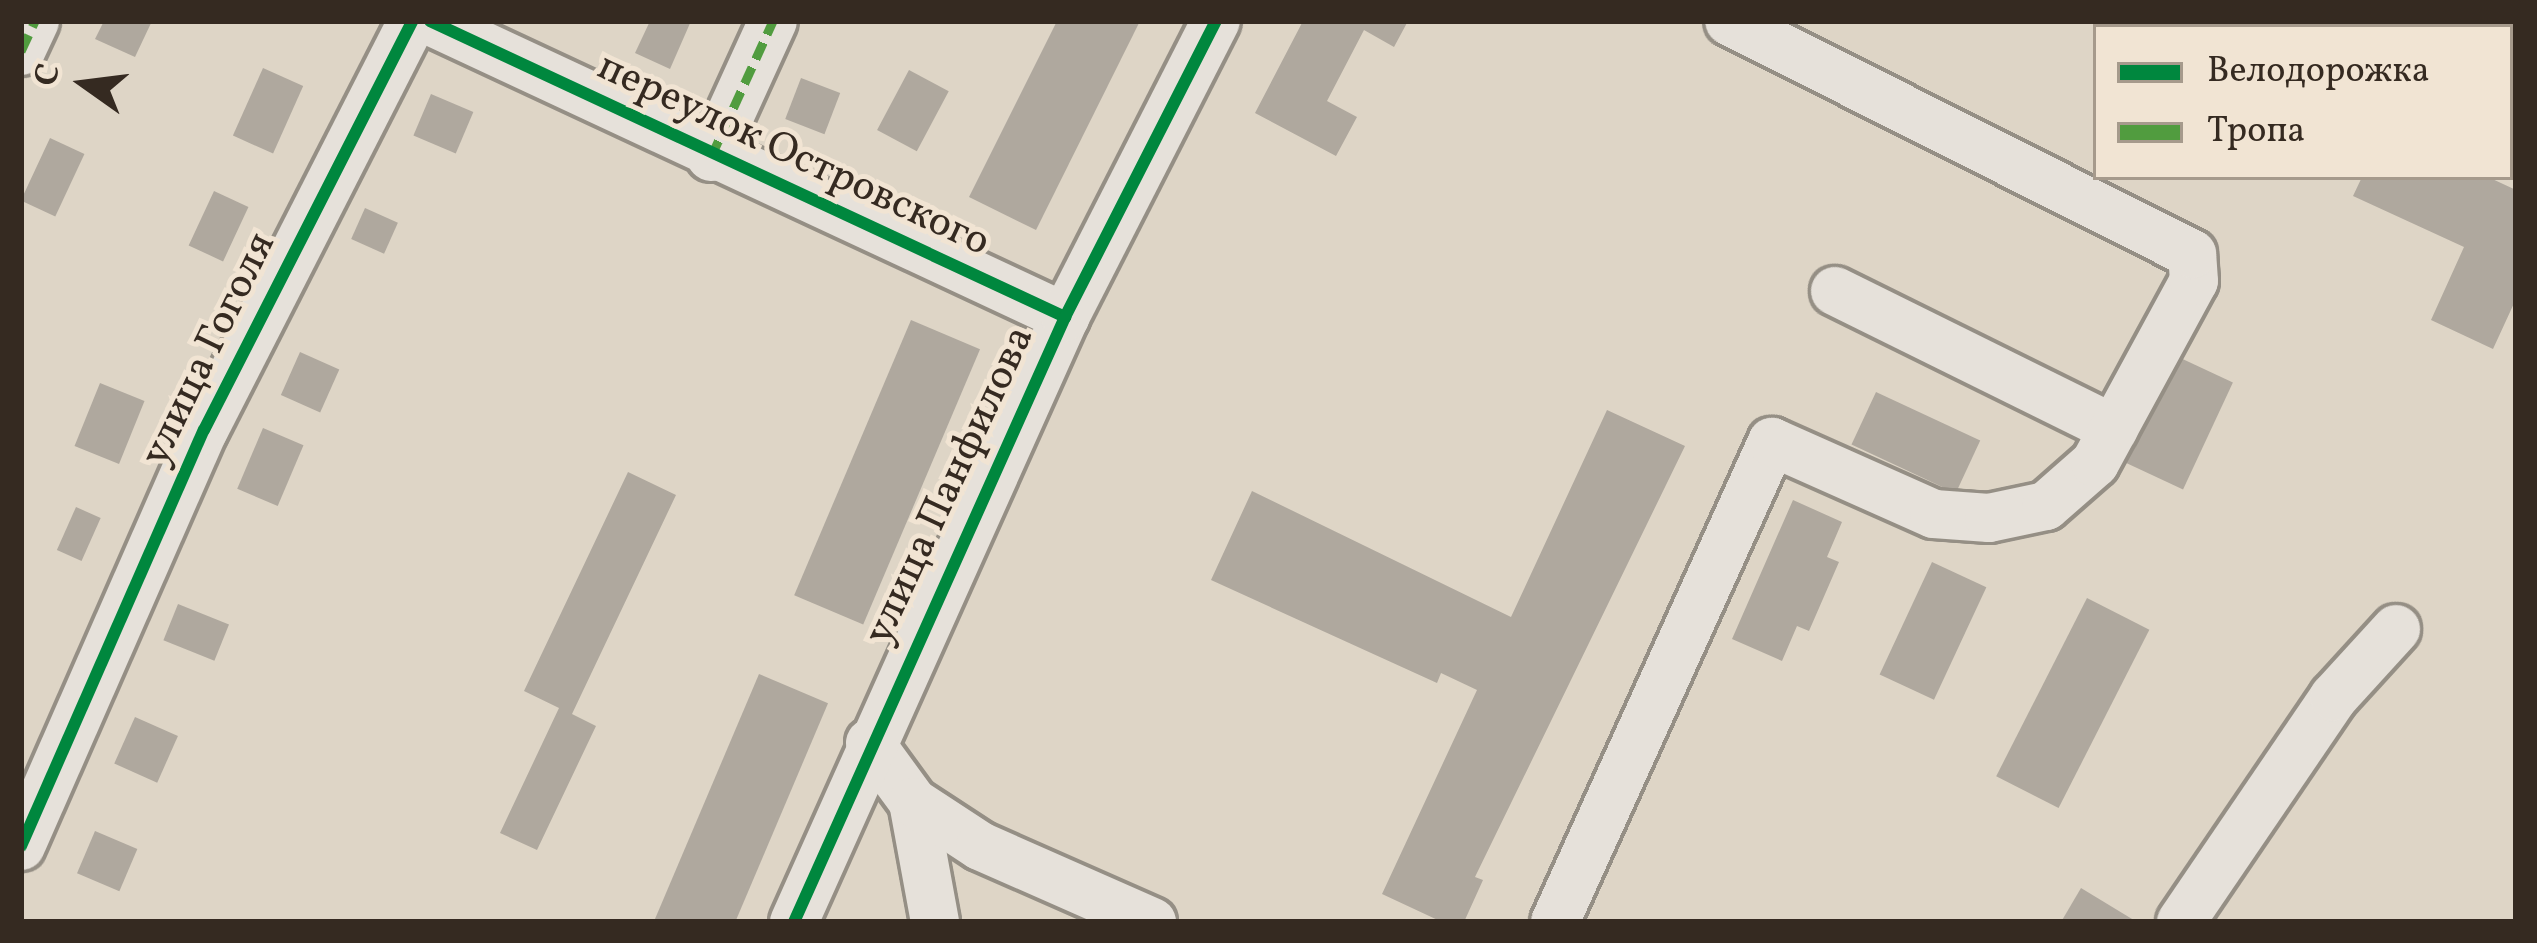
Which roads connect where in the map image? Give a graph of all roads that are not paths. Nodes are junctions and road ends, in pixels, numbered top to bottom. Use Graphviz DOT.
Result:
graph roads {
  1 [pos="35,21"];
  2 [pos="412,21"];
  3 [pos="430,21"];
  4 [pos="773,21"];
  5 [pos="1216,21"];
  6 [pos="1729,21"];
  7 [pos="21,50"];
  8 [pos="711,157"];
  9 [pos="1835,291"];
  10 [pos="1064,316"];
  11 [pos="2114,429"];
  12 [pos="2396,629"];
  13 [pos="870,743"];
  14 [pos="913,802"];
  15 [pos="21,846"];
  16 [pos="794,922"];
  17 [pos="935,922"];
  18 [pos="1152,922"];
  19 [pos="1555,922"];
  20 [pos="2181,922"];
  1 -- 7 [label="street"];
  2 -- 15 [label="street, улица Гоголя"];
  3 -- 8 [label="street, переулок Островского"];
  4 -- 8 [label="street"];
  5 -- 10 [label="street, улица Панфилова"];
  6 -- 11 [label="street"];
  8 -- 10 [label="street, переулок Островского"];
  9 -- 11 [label="street"];
  10 -- 13 [label="street, улица Панфилова"];
  11 -- 19 [label="street"];
  12 -- 20 [label="street"];
  13 -- 14 [label="street"];
  13 -- 16 [label="street, улица Панфилова"];
  14 -- 17 [label="street"];
  14 -- 18 [label="street"];
}
